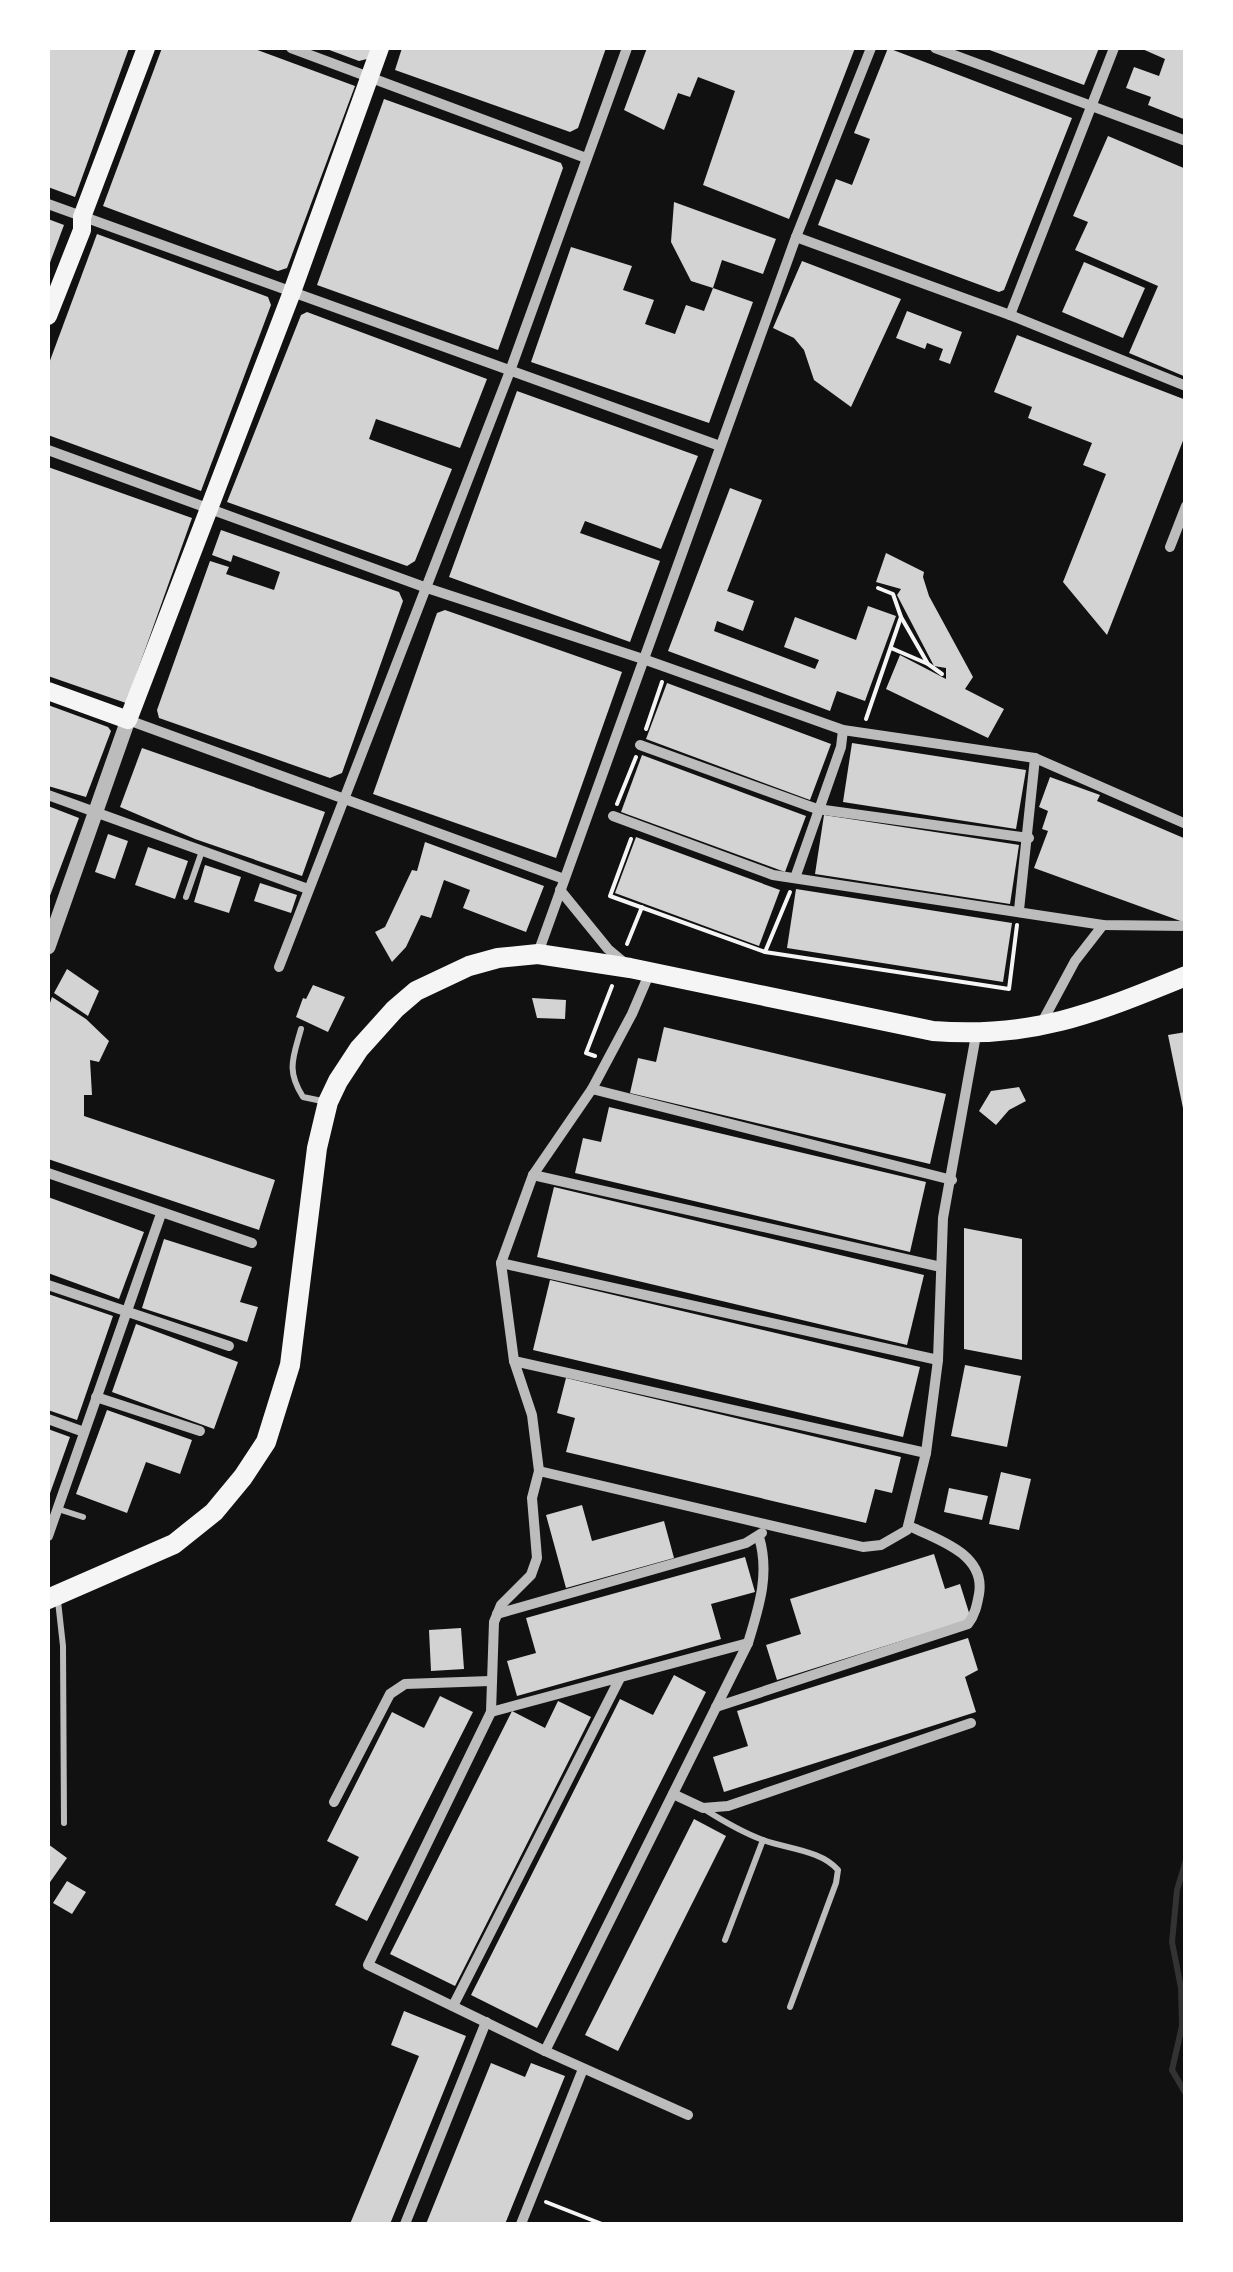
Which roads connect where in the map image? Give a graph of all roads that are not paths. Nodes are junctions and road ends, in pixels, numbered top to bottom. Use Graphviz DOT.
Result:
graph roads {
  1 [pos="146,48"];
  2 [pos="290,48"];
  3 [pos="380,48"];
  4 [pos="626,48"];
  5 [pos="871,48"];
  6 [pos="935,48"];
  7 [pos="1114,48"];
  8 [pos="369,76"];
  9 [pos="1093,105"];
  10 [pos="1186,141"];
  11 [pos="586,158"];
  12 [pos="48,204"];
  13 [pos="82,217"];
  14 [pos="796,237"];
  15 [pos="292,292"];
  16 [pos="1010,315"];
  17 [pos="48,316"];
  18 [pos="510,370"];
  19 [pos="1186,386"];
  20 [pos="720,446"];
  21 [pos="48,450"];
  22 [pos="1186,506"];
  23 [pos="210,510"];
  24 [pos="1170,547"];
  25 [pos="427,588"];
  26 [pos="646,660"];
  27 [pos="48,691"];
  28 [pos="128,720"];
  29 [pos="843,730"];
  30 [pos="640,745"];
  31 [pos="1035,758"];
  32 [pos="48,795"];
  33 [pos="342,798"];
  34 [pos="817,809"];
  35 [pos="95,811"];
  36 [pos="612,816"];
  37 [pos="1186,824"];
  38 [pos="1028,838"];
  39 [pos="202,851"];
  40 [pos="795,878"];
  41 [pos="562,885"];
  42 [pos="308,889"];
  43 [pos="186,897"];
  44 [pos="1019,910"];
  45 [pos="1103,925"];
  46 [pos="1186,926"];
  47 [pos="49,938"];
  48 [pos="538,954"];
  49 [pos="279,966"];
  50 [pos="640,970"];
  51 [pos="1186,976"];
  52 [pos="301,1029"];
  53 [pos="1038,1029"];
  54 [pos="976,1035"];
  55 [pos="592,1089"];
  56 [pos="328,1102"];
  57 [pos="48,1173"];
  58 [pos="532,1175"];
  59 [pos="952,1180"];
  60 [pos="162,1214"];
  61 [pos="252,1243"];
  62 [pos="501,1262"];
  63 [pos="941,1267"];
  64 [pos="48,1285"];
  65 [pos="127,1312"];
  66 [pos="230,1346"];
  67 [pos="938,1360"];
  68 [pos="514,1361"];
  69 [pos="96,1398"];
  70 [pos="48,1419"];
  71 [pos="200,1431"];
  72 [pos="84,1432"];
  73 [pos="926,1453"];
  74 [pos="539,1472"];
  75 [pos="57,1509"];
  76 [pos="84,1517"];
  77 [pos="769,1525"];
  78 [pos="909,1526"];
  79 [pos="48,1536"];
  80 [pos="759,1537"];
  81 [pos="52,1597"];
  82 [pos="497,1614"];
  83 [pos="748,1643"];
  84 [pos="620,1678"];
  85 [pos="490,1681"];
  86 [pos="716,1707"];
  87 [pos="491,1712"];
  88 [pos="970,1723"];
  89 [pos="672,1794"];
  90 [pos="334,1802"];
  91 [pos="703,1808"];
  92 [pos="64,1822"];
  93 [pos="763,1840"];
  94 [pos="726,1940"];
  95 [pos="453,2006"];
  96 [pos="790,2008"];
  97 [pos="486,2022"];
  98 [pos="544,2051"];
  99 [pos="583,2068"];
  100 [pos="688,2115"];
  101 [pos="405,2224"];
  102 [pos="521,2224"];
  1 -- 13 [label="main road"];
  2 -- 8 [label="street"];
  3 -- 8 [label="main road"];
  4 -- 11 [label="street"];
  5 -- 14 [label="street"];
  6 -- 9 [label="street"];
  7 -- 9 [label="street"];
  8 -- 11 [label="street"];
  8 -- 15 [label="main road"];
  9 -- 10 [label="street"];
  9 -- 16 [label="street"];
  11 -- 18 [label="street"];
  12 -- 13 [label="street"];
  13 -- 15 [label="street"];
  13 -- 17 [label="main road"];
  14 -- 16 [label="street"];
  14 -- 20 [label="street"];
  15 -- 18 [label="street"];
  15 -- 23 [label="main road"];
  16 -- 19 [label="street"];
  18 -- 20 [label="street"];
  18 -- 25 [label="street"];
  20 -- 26 [label="street"];
  21 -- 23 [label="street"];
  22 -- 24 [label="street"];
  23 -- 25 [label="street"];
  23 -- 28 [label="main road"];
  25 -- 26 [label="street"];
  25 -- 33 [label="street"];
  26 -- 29 [label="street"];
  26 -- 41 [label="street"];
  27 -- 28 [label="main road"];
  28 -- 33 [label="street"];
  28 -- 35 [label="street"];
  29 -- 31 [label="street"];
  29 -- 34 [label="street"];
  30 -- 34 [label="street"];
  31 -- 37 [label="street"];
  31 -- 38 [label="street"];
  32 -- 35 [label="street"];
  33 -- 41 [label="street"];
  33 -- 42 [label="street"];
  34 -- 38 [label="street"];
  34 -- 40 [label="street"];
  35 -- 39 [label="street"];
  35 -- 47 [label="street"];
  36 -- 40 [label="street"];
  38 -- 44 [label="street"];
  39 -- 42 [label="street"];
  39 -- 43 [label="lane"];
  40 -- 44 [label="street"];
  41 -- 48 [label="street"];
  41 -- 50 [label="street"];
  42 -- 49 [label="street"];
  44 -- 45 [label="street"];
  45 -- 46 [label="street"];
  45 -- 53 [label="street"];
  48 -- 50 [label="highway"];
  48 -- 56 [label="highway"];
  50 -- 54 [label="highway"];
  50 -- 55 [label="street"];
  51 -- 53 [label="highway"];
  52 -- 56 [label="lane"];
  53 -- 54 [label="highway"];
  54 -- 59 [label="street"];
  55 -- 58 [label="street"];
  55 -- 59 [label="street"];
  56 -- 81 [label="highway"];
  57 -- 60 [label="street"];
  58 -- 62 [label="street"];
  58 -- 63 [label="street"];
  59 -- 63 [label="street"];
  60 -- 61 [label="street"];
  60 -- 65 [label="street"];
  62 -- 67 [label="street"];
  62 -- 68 [label="street"];
  63 -- 67 [label="street"];
  64 -- 65 [label="street"];
  65 -- 66 [label="street"];
  65 -- 69 [label="street"];
  67 -- 73 [label="street"];
  68 -- 73 [label="street"];
  68 -- 74 [label="street"];
  69 -- 71 [label="street"];
  69 -- 72 [label="street"];
  70 -- 72 [label="street"];
  72 -- 75 [label="street"];
  73 -- 78 [label="street"];
  74 -- 77 [label="street"];
  74 -- 82 [label="street"];
  75 -- 76 [label="lane"];
  75 -- 79 [label="street"];
  77 -- 78 [label="street"];
  77 -- 80 [label="street"];
  78 -- 86 [label="street"];
  80 -- 82 [label="street"];
  80 -- 83 [label="street"];
  81 -- 92 [label="lane"];
  82 -- 85 [label="street"];
  83 -- 84 [label="street"];
  83 -- 86 [label="street"];
  84 -- 87 [label="street"];
  84 -- 95 [label="street"];
  85 -- 87 [label="street"];
  85 -- 90 [label="street"];
  86 -- 89 [label="street"];
  87 -- 95 [label="street"];
  88 -- 91 [label="street"];
  89 -- 91 [label="street"];
  89 -- 98 [label="street"];
  91 -- 93 [label="lane"];
  93 -- 94 [label="lane"];
  93 -- 96 [label="lane"];
  95 -- 97 [label="street"];
  97 -- 98 [label="street"];
  97 -- 101 [label="street"];
  98 -- 99 [label="street"];
  99 -- 100 [label="street"];
  99 -- 102 [label="street"];
}
